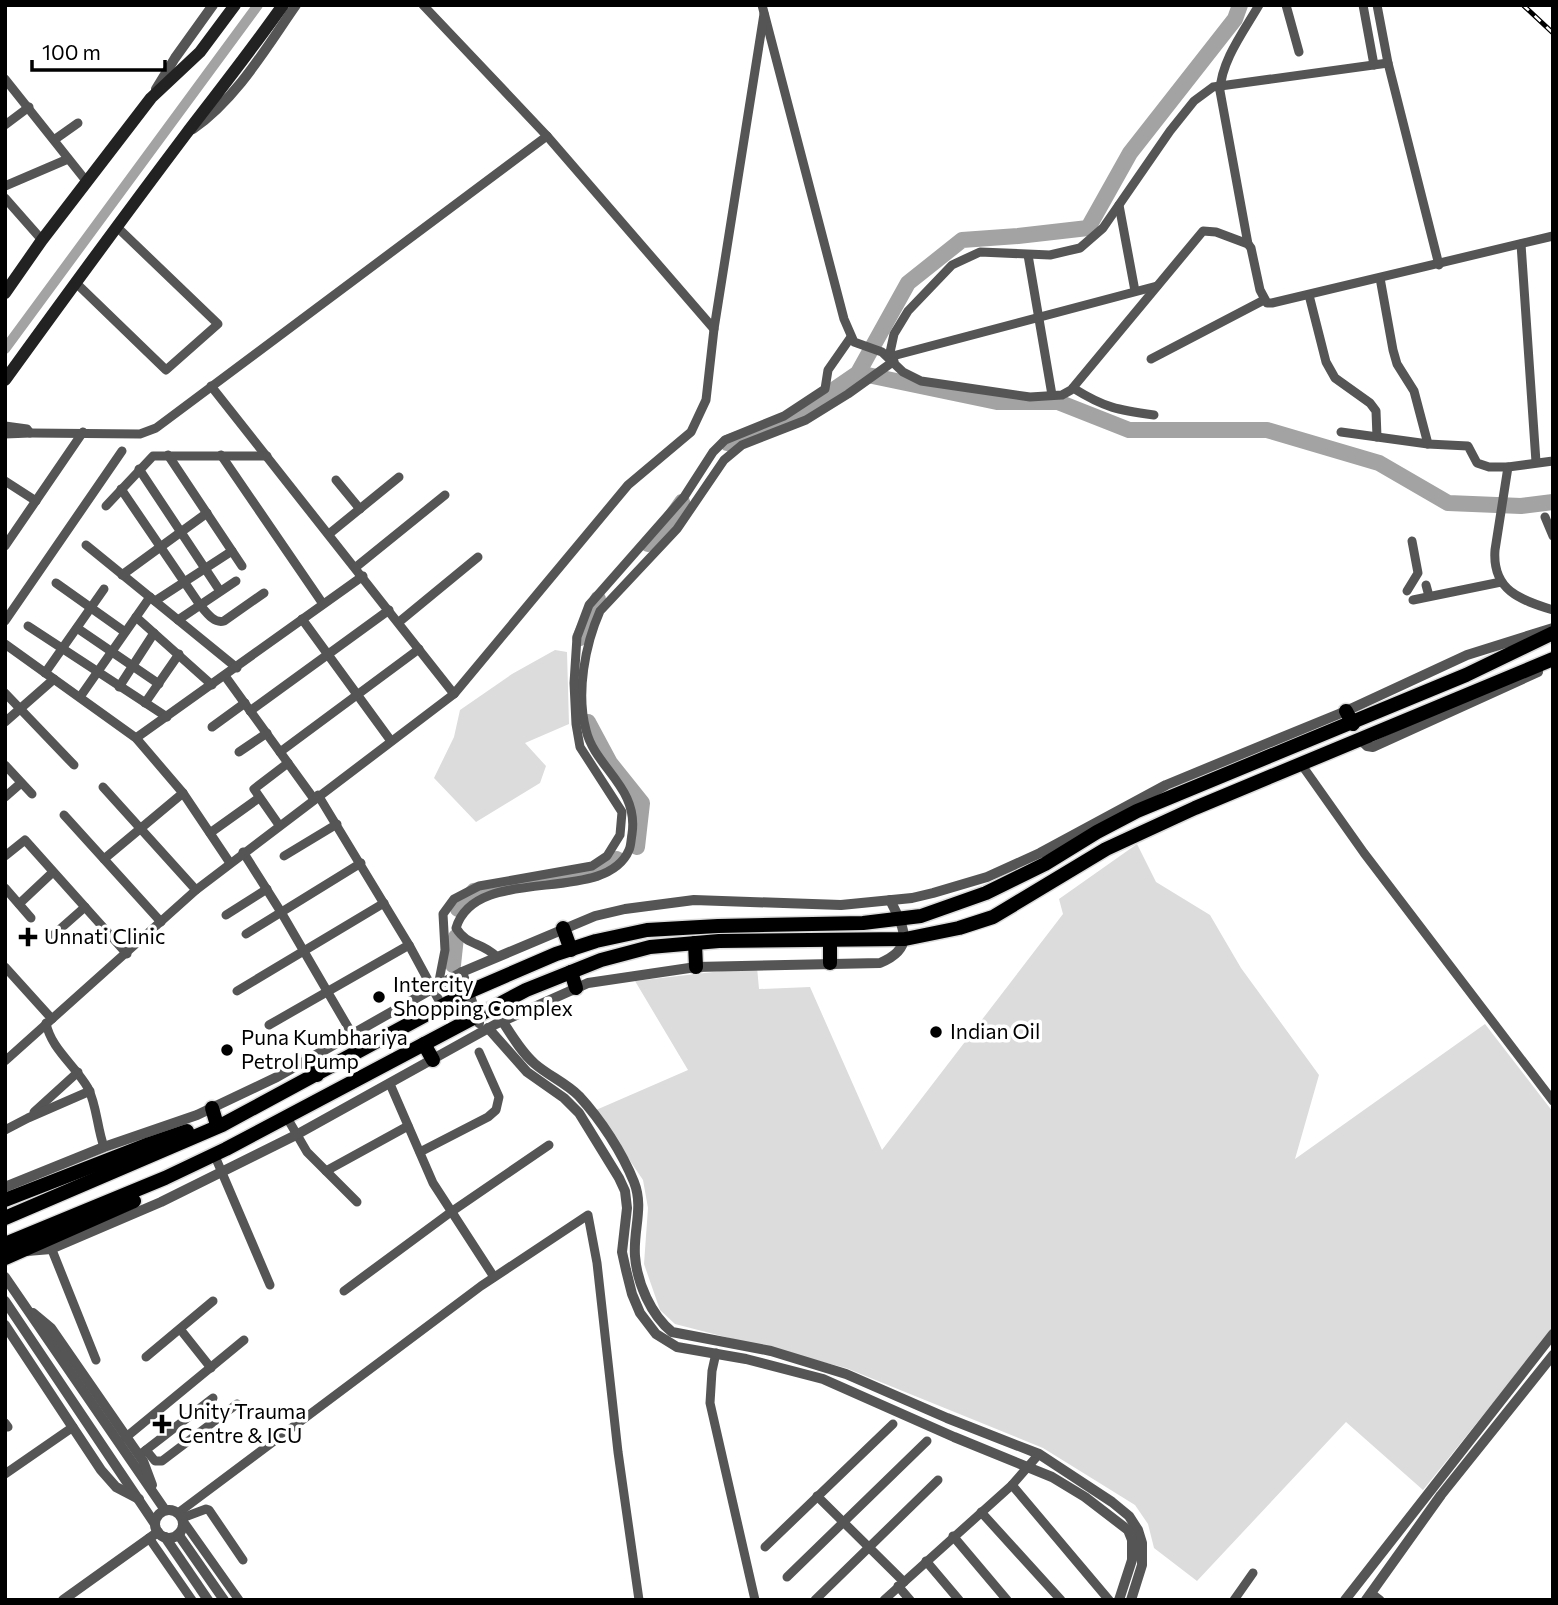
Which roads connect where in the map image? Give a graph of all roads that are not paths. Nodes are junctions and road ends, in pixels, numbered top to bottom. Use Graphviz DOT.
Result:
graph roads {
  1 [pos="214,5"];
  2 [pos="234,5"];
  3 [pos="283,5"];
  4 [pos="296,5"];
  5 [pos="423,5"];
  6 [pos="1259,5"];
  7 [pos="1286,5"];
  8 [pos="1363,5"];
  9 [pos="1377,5"];
  10 [pos="763,10"];
  11 [pos="1299,52"];
  12 [pos="1388,63"];
  13 [pos="1374,65"];
  14 [pos="5,79"];
  15 [pos="1220,85"];
  16 [pos="151,98"];
  17 [pos="29,107"];
  18 [pos="78,122"];
  19 [pos="5,124"];
  20 [pos="187,133"];
  21 [pos="547,136"];
  22 [pos="54,140"];
  23 [pos="68,159"];
  24 [pos="87,182"];
  25 [pos="5,186"];
  26 [pos="5,198"];
  27 [pos="1119,205"];
  28 [pos="9,210"];
  29 [pos="118,228"];
  30 [pos="1553,236"];
  31 [pos="42,240"];
  32 [pos="1248,244"];
  33 [pos="1521,244"];
  34 [pos="1028,255"];
  35 [pos="1439,265"];
  36 [pos="1380,278"];
  37 [pos="75,282"];
  38 [pos="1157,286"];
  39 [pos="1135,291"];
  40 [pos="5,293"];
  41 [pos="1309,295"];
  42 [pos="1264,300"];
  43 [pos="1037,317"];
  44 [pos="714,329"];
  45 [pos="853,340"];
  46 [pos="890,358"];
  47 [pos="1151,359"];
  48 [pos="5,380"];
  49 [pos="211,386"];
  50 [pos="1073,388"];
  51 [pos="1052,395"];
  52 [pos="1154,415"];
  53 [pos="5,426"];
  54 [pos="83,432"];
  55 [pos="1341,432"];
  56 [pos="30,433"];
  57 [pos="5,434"];
  58 [pos="1377,437"];
  59 [pos="1428,444"];
  60 [pos="122,451"];
  61 [pos="168,454"];
  62 [pos="222,455"];
  63 [pos="267,456"];
  64 [pos="1553,461"];
  65 [pos="1536,462"];
  66 [pos="1508,467"];
  67 [pos="139,469"];
  68 [pos="399,477"];
  69 [pos="336,480"];
  70 [pos="5,481"];
  71 [pos="121,489"];
  72 [pos="445,495"];
  73 [pos="36,501"];
  74 [pos="106,506"];
  75 [pos="360,509"];
  76 [pos="207,513"];
  77 [pos="1545,517"];
  78 [pos="181,532"];
  79 [pos="329,534"];
  80 [pos="1553,536"];
  81 [pos="7,539"];
  82 [pos="1412,541"];
  83 [pos="86,545"];
  84 [pos="160,547"];
  85 [pos="232,551"];
  86 [pos="478,556"];
  87 [pos="242,566"];
  88 [pos="356,567"];
  89 [pos="205,568"];
  90 [pos="122,575"];
  91 [pos="363,576"];
  92 [pos="236,581"];
  93 [pos="184,582"];
  94 [pos="1501,582"];
  95 [pos="56,583"];
  96 [pos="1426,585"];
  97 [pos="104,589"];
  98 [pos="220,591"];
  99 [pos="264,593"];
  100 [pos="1429,596"];
  101 [pos="152,599"];
  102 [pos="323,604"];
  103 [pos="200,606"];
  104 [pos="91,608"];
  105 [pos="389,610"];
  106 [pos="1553,610"];
  107 [pos="136,617"];
  108 [pos="302,619"];
  109 [pos="178,620"];
  110 [pos="5,621"];
  111 [pos="399,622"];
  112 [pos="29,625"];
  113 [pos="77,628"];
  114 [pos="1553,628"];
  115 [pos="125,632"];
  116 [pos="154,633"];
  117 [pos="1553,633"];
  118 [pos="5,644"];
  119 [pos="62,648"];
  120 [pos="419,649"];
  121 [pos="112,652"];
  122 [pos="179,654"];
  123 [pos="328,655"];
  124 [pos="1553,659"];
  125 [pos="1553,665"];
  126 [pos="133,666"];
  127 [pos="237,668"];
  128 [pos="97,673"];
  129 [pos="49,676"];
  130 [pos="225,676"];
  131 [pos="159,684"];
  132 [pos="212,685"];
  133 [pos="119,687"];
  134 [pos="5,693"];
  135 [pos="454,694"];
  136 [pos="358,696"];
  137 [pos="80,697"];
  138 [pos="145,703"];
  139 [pos="248,707"];
  140 [pos="20,708"];
  141 [pos="167,717"];
  142 [pos="1349,717"];
  143 [pos="5,722"];
  144 [pos="212,727"];
  145 [pos="267,733"];
  146 [pos="1364,737"];
  147 [pos="136,738"];
  148 [pos="391,741"];
  149 [pos="239,752"];
  150 [pos="281,752"];
  151 [pos="288,763"];
  152 [pos="1301,764"];
  153 [pos="5,765"];
  154 [pos="74,765"];
  155 [pos="21,783"];
  156 [pos="103,787"];
  157 [pos="183,793"];
  158 [pos="32,794"];
  159 [pos="5,797"];
  160 [pos="316,797"];
  161 [pos="259,798"];
  162 [pos="64,816"];
  163 [pos="337,824"];
  164 [pos="279,825"];
  165 [pos="140,828"];
  166 [pos="210,833"];
  167 [pos="243,852"];
  168 [pos="5,856"];
  169 [pos="284,856"];
  170 [pos="104,859"];
  171 [pos="230,863"];
  172 [pos="360,863"];
  173 [pos="53,872"];
  174 [pos="5,888"];
  175 [pos="267,889"];
  176 [pos="196,891"];
  177 [pos="890,900"];
  178 [pos="384,903"];
  179 [pos="19,904"];
  180 [pos="85,907"];
  181 [pos="281,912"];
  182 [pos="226,915"];
  183 [pos="31,918"];
  184 [pos="900,919"];
  185 [pos="161,922"];
  186 [pos="563,928"];
  187 [pos="246,934"];
  188 [pos="51,937"];
  189 [pos="905,939"];
  190 [pos="830,940"];
  191 [pos="695,943"];
  192 [pos="409,945"];
  193 [pos="571,950"];
  194 [pos="304,951"];
  195 [pos="127,954"];
  196 [pos="496,957"];
  197 [pos="830,963"];
  198 [pos="5,967"];
  199 [pos="696,967"];
  200 [pos="462,972"];
  201 [pos="570,972"];
  202 [pos="435,987"];
  203 [pos="576,988"];
  204 [pos="327,990"];
  205 [pos="237,991"];
  206 [pos="468,992"];
  207 [pos="442,1006"];
  208 [pos="476,1015"];
  209 [pos="49,1021"];
  210 [pos="503,1022"];
  211 [pos="270,1025"];
  212 [pos="485,1030"];
  213 [pos="352,1034"];
  214 [pos="424,1044"];
  215 [pos="362,1051"];
  216 [pos="479,1052"];
  217 [pos="309,1059"];
  218 [pos="5,1060"];
  219 [pos="433,1060"];
  220 [pos="78,1072"];
  221 [pos="317,1075"];
  222 [pos="390,1084"];
  223 [pos="90,1091"];
  224 [pos="1553,1101"];
  225 [pos="212,1108"];
  226 [pos="286,1116"];
  227 [pos="28,1118"];
  228 [pos="220,1125"];
  229 [pos="408,1126"];
  230 [pos="5,1130"];
  231 [pos="296,1135"];
  232 [pos="549,1145"];
  233 [pos="104,1147"];
  234 [pos="420,1152"];
  235 [pos="214,1154"];
  236 [pos="179,1171"];
  237 [pos="222,1171"];
  238 [pos="326,1171"];
  239 [pos="5,1188"];
  240 [pos="5,1200"];
  241 [pos="357,1202"];
  242 [pos="451,1212"];
  243 [pos="5,1218"];
  244 [pos="5,1244"];
  245 [pos="50,1245"];
  246 [pos="5,1258"];
  247 [pos="5,1277"];
  248 [pos="494,1277"];
  249 [pos="270,1285"];
  250 [pos="344,1291"];
  251 [pos="5,1301"];
  252 [pos="213,1301"];
  253 [pos="25,1307"];
  254 [pos="5,1325"];
  255 [pos="180,1329"];
  256 [pos="1553,1334"];
  257 [pos="244,1340"];
  258 [pos="716,1353"];
  259 [pos="1553,1355"];
  260 [pos="146,1357"];
  261 [pos="96,1360"];
  262 [pos="211,1368"];
  263 [pos="213,1398"];
  264 [pos="237,1404"];
  265 [pos="893,1424"];
  266 [pos="73,1427"];
  267 [pos="125,1438"];
  268 [pos="927,1441"];
  269 [pos="142,1453"];
  270 [pos="1039,1454"];
  271 [pos="1030,1466"];
  272 [pos="5,1474"];
  273 [pos="938,1480"];
  274 [pos="1012,1485"];
  275 [pos="817,1496"];
  276 [pos="139,1499"];
  277 [pos="156,1499"];
  278 [pos="165,1510"];
  279 [pos="981,1512"];
  280 [pos="181,1518"];
  281 [pos="843,1522"];
  282 [pos="157,1533"];
  283 [pos="178,1534"];
  284 [pos="953,1536"];
  285 [pos="765,1547"];
  286 [pos="869,1548"];
  287 [pos="243,1560"];
  288 [pos="926,1561"];
  289 [pos="1253,1573"];
  290 [pos="1364,1574"];
  291 [pos="787,1577"];
  292 [pos="1378,1583"];
  293 [pos="901,1584"];
  294 [pos="1372,1598"];
  295 [pos="1237,1599"];
  296 [pos="64,1600"];
  297 [pos="192,1600"];
  298 [pos="208,1600"];
  299 [pos="224,1600"];
  300 [pos="239,1600"];
  301 [pos="639,1600"];
  302 [pos="755,1600"];
  303 [pos="815,1600"];
  304 [pos="884,1600"];
  305 [pos="909,1600"];
  306 [pos="959,1600"];
  307 [pos="1007,1600"];
  308 [pos="1061,1600"];
  309 [pos="1109,1600"];
  310 [pos="1119,1600"];
  311 [pos="1131,1600"];
  312 [pos="1345,1600"];
  1 -- 16 [label="street"];
  2 -- 16 [label="main road"];
  3 -- 20 [label="main road"];
  4 -- 20 [label="street"];
  5 -- 21 [label="street"];
  6 -- 15 [label="street"];
  7 -- 11 [label="street"];
  8 -- 13 [label="street"];
  9 -- 12 [label="street"];
  10 -- 44 [label="street"];
  10 -- 45 [label="street"];
  12 -- 13 [label="street"];
  12 -- 35 [label="street"];
  13 -- 15 [label="street"];
  14 -- 17 [label="street"];
  15 -- 27 [label="street"];
  15 -- 32 [label="street"];
  16 -- 24 [label="main road"];
  17 -- 19 [label="street"];
  17 -- 22 [label="street"];
  18 -- 22 [label="street"];
  20 -- 29 [label="main road"];
  21 -- 44 [label="street"];
  21 -- 49 [label="street"];
  22 -- 23 [label="street"];
  23 -- 24 [label="street"];
  23 -- 25 [label="street"];
  24 -- 31 [label="main road"];
  26 -- 28 [label="street"];
  27 -- 34 [label="street"];
  27 -- 39 [label="street"];
  28 -- 31 [label="street"];
  29 -- 37 [label="main road"];
  29 -- 37 [label="street"];
  30 -- 33 [label="street"];
  31 -- 40 [label="main road"];
  32 -- 38 [label="street"];
  32 -- 42 [label="street"];
  33 -- 35 [label="street"];
  33 -- 65 [label="street"];
  34 -- 43 [label="street"];
  34 -- 46 [label="street"];
  35 -- 36 [label="street"];
  36 -- 41 [label="street"];
  36 -- 59 [label="street"];
  37 -- 48 [label="main road"];
  38 -- 39 [label="street"];
  38 -- 50 [label="street"];
  39 -- 43 [label="street"];
  41 -- 42 [label="street"];
  41 -- 58 [label="street"];
  42 -- 47 [label="street"];
  43 -- 46 [label="street"];
  43 -- 51 [label="street"];
  44 -- 135 [label="street"];
  45 -- 46 [label="street"];
  45 -- 202 [label="street"];
  46 -- 51 [label="street"];
  46 -- 196 [label="street"];
  49 -- 54 [label="street"];
  49 -- 63 [label="street"];
  50 -- 51 [label="street"];
  50 -- 52 [label="street"];
  53 -- 56 [label="street"];
  54 -- 56 [label="street"];
  54 -- 73 [label="street"];
  55 -- 58 [label="street"];
  56 -- 57 [label="street"];
  58 -- 59 [label="street"];
  59 -- 66 [label="street"];
  60 -- 110 [label="street"];
  61 -- 62 [label="street"];
  61 -- 67 [label="street"];
  61 -- 76 [label="street"];
  62 -- 63 [label="street"];
  62 -- 102 [label="street"];
  63 -- 79 [label="street"];
  64 -- 65 [label="street"];
  65 -- 66 [label="street"];
  66 -- 94 [label="street"];
  67 -- 71 [label="street"];
  67 -- 78 [label="street"];
  68 -- 75 [label="street"];
  69 -- 75 [label="street"];
  70 -- 73 [label="street"];
  71 -- 74 [label="street"];
  71 -- 84 [label="street"];
  72 -- 88 [label="street"];
  73 -- 81 [label="street"];
  75 -- 79 [label="street"];
  76 -- 78 [label="street"];
  76 -- 85 [label="street"];
  77 -- 80 [label="street"];
  78 -- 84 [label="street"];
  78 -- 89 [label="street"];
  79 -- 88 [label="street"];
  82 -- 100 [label="street"];
  83 -- 90 [label="street"];
  84 -- 90 [label="street"];
  84 -- 93 [label="street"];
  85 -- 87 [label="street"];
  85 -- 89 [label="street"];
  86 -- 111 [label="street"];
  88 -- 91 [label="street"];
  89 -- 93 [label="street"];
  89 -- 98 [label="street"];
  90 -- 101 [label="street"];
  91 -- 102 [label="street"];
  91 -- 105 [label="street"];
  92 -- 98 [label="street"];
  93 -- 101 [label="street"];
  93 -- 103 [label="street"];
  94 -- 100 [label="street"];
  94 -- 106 [label="street"];
  95 -- 104 [label="street"];
  96 -- 100 [label="street"];
  97 -- 104 [label="street"];
  98 -- 103 [label="street"];
  99 -- 103 [label="street"];
  101 -- 107 [label="street"];
  101 -- 109 [label="street"];
  102 -- 108 [label="street"];
  103 -- 109 [label="street"];
  104 -- 113 [label="street"];
  104 -- 115 [label="street"];
  105 -- 111 [label="street"];
  105 -- 123 [label="street"];
  107 -- 115 [label="street"];
  107 -- 116 [label="street"];
  108 -- 123 [label="street"];
  108 -- 127 [label="street"];
  109 -- 127 [label="street"];
  111 -- 120 [label="street"];
  112 -- 119 [label="street"];
  113 -- 119 [label="street"];
  113 -- 121 [label="street"];
  114 -- 142 [label="street"];
  115 -- 121 [label="street"];
  116 -- 122 [label="street"];
  116 -- 126 [label="street"];
  117 -- 142 [label="highway"];
  118 -- 129 [label="street"];
  119 -- 128 [label="street"];
  119 -- 129 [label="street"];
  120 -- 135 [label="street"];
  120 -- 136 [label="street"];
  121 -- 126 [label="street"];
  121 -- 128 [label="street"];
  122 -- 131 [label="street"];
  122 -- 132 [label="street"];
  123 -- 136 [label="street"];
  123 -- 139 [label="street"];
  124 -- 146 [label="highway"];
  125 -- 146 [label="street"];
  126 -- 131 [label="street"];
  126 -- 133 [label="street"];
  127 -- 130 [label="street"];
  128 -- 133 [label="street"];
  128 -- 137 [label="street"];
  129 -- 137 [label="street"];
  129 -- 140 [label="street"];
  130 -- 132 [label="street"];
  130 -- 139 [label="street"];
  131 -- 138 [label="street"];
  132 -- 141 [label="street"];
  133 -- 138 [label="street"];
  134 -- 140 [label="street"];
  135 -- 148 [label="street"];
  136 -- 148 [label="street"];
  136 -- 150 [label="street"];
  137 -- 147 [label="street"];
  138 -- 141 [label="street"];
  139 -- 144 [label="street"];
  139 -- 145 [label="street"];
  140 -- 143 [label="street"];
  140 -- 154 [label="street"];
  141 -- 147 [label="street"];
  142 -- 177 [label="street"];
  142 -- 184 [label="highway"];
  145 -- 149 [label="street"];
  145 -- 150 [label="street"];
  146 -- 152 [label="highway"];
  147 -- 157 [label="street"];
  148 -- 160 [label="street"];
  150 -- 151 [label="street"];
  151 -- 160 [label="street"];
  151 -- 161 [label="street"];
  152 -- 189 [label="highway"];
  152 -- 224 [label="street"];
  153 -- 155 [label="street"];
  155 -- 158 [label="street"];
  155 -- 159 [label="street"];
  156 -- 165 [label="street"];
  157 -- 165 [label="street"];
  157 -- 166 [label="street"];
  160 -- 163 [label="street"];
  160 -- 164 [label="street"];
  161 -- 164 [label="street"];
  161 -- 166 [label="street"];
  162 -- 170 [label="street"];
  163 -- 169 [label="street"];
  163 -- 172 [label="street"];
  164 -- 167 [label="street"];
  165 -- 170 [label="street"];
  165 -- 176 [label="street"];
  166 -- 171 [label="street"];
  167 -- 171 [label="street"];
  167 -- 175 [label="street"];
  168 -- 173 [label="street"];
  170 -- 185 [label="street"];
  171 -- 176 [label="street"];
  172 -- 178 [label="street"];
  172 -- 181 [label="street"];
  173 -- 179 [label="street"];
  173 -- 180 [label="street"];
  174 -- 179 [label="street"];
  175 -- 181 [label="street"];
  175 -- 182 [label="street"];
  176 -- 185 [label="street"];
  177 -- 184 [label="street"];
  177 -- 186 [label="street"];
  178 -- 192 [label="street"];
  178 -- 194 [label="street"];
  179 -- 183 [label="street"];
  180 -- 188 [label="street"];
  180 -- 195 [label="street"];
  181 -- 187 [label="street"];
  181 -- 194 [label="street"];
  184 -- 189 [label="street"];
  184 -- 193 [label="highway"];
  185 -- 195 [label="street"];
  186 -- 193 [label="highway"];
  186 -- 196 [label="street"];
  189 -- 190 [label="highway"];
  189 -- 197 [label="street"];
  190 -- 191 [label="highway"];
  190 -- 197 [label="highway"];
  191 -- 199 [label="highway"];
  191 -- 201 [label="highway"];
  192 -- 202 [label="street"];
  192 -- 204 [label="street"];
  193 -- 206 [label="highway"];
  194 -- 204 [label="street"];
  194 -- 205 [label="street"];
  195 -- 209 [label="street"];
  196 -- 200 [label="street"];
  197 -- 199 [label="street"];
  198 -- 209 [label="street"];
  199 -- 203 [label="street"];
  200 -- 202 [label="street"];
  200 -- 206 [label="street"];
  201 -- 203 [label="highway"];
  201 -- 208 [label="highway"];
  202 -- 207 [label="street"];
  202 -- 213 [label="street"];
  203 -- 210 [label="street"];
  204 -- 211 [label="street"];
  204 -- 213 [label="street"];
  206 -- 207 [label="highway"];
  206 -- 208 [label="street"];
  207 -- 215 [label="highway"];
  208 -- 212 [label="street"];
  208 -- 214 [label="highway"];
  209 -- 218 [label="street"];
  209 -- 220 [label="street"];
  210 -- 212 [label="street"];
  210 -- 270 [label="street"];
  212 -- 219 [label="street"];
  212 -- 258 [label="street"];
  213 -- 215 [label="street"];
  213 -- 217 [label="street"];
  214 -- 219 [label="highway"];
  214 -- 226 [label="highway"];
  215 -- 221 [label="highway"];
  216 -- 234 [label="street"];
  217 -- 221 [label="highway"];
  217 -- 225 [label="street"];
  219 -- 222 [label="street"];
  220 -- 223 [label="street"];
  220 -- 227 [label="street"];
  221 -- 228 [label="highway"];
  222 -- 229 [label="street"];
  222 -- 231 [label="street"];
  223 -- 227 [label="street"];
  223 -- 233 [label="street"];
  225 -- 228 [label="highway"];
  225 -- 233 [label="street"];
  226 -- 231 [label="street"];
  226 -- 235 [label="highway"];
  227 -- 230 [label="street"];
  228 -- 240 [label="highway"];
  228 -- 243 [label="highway"];
  229 -- 234 [label="street"];
  229 -- 238 [label="street"];
  231 -- 237 [label="street"];
  231 -- 238 [label="street"];
  232 -- 242 [label="street"];
  233 -- 239 [label="street"];
  234 -- 242 [label="street"];
  235 -- 236 [label="highway"];
  235 -- 237 [label="street"];
  236 -- 244 [label="highway"];
  236 -- 245 [label="highway"];
  237 -- 245 [label="street"];
  237 -- 249 [label="street"];
  238 -- 241 [label="street"];
  242 -- 248 [label="street"];
  242 -- 250 [label="street"];
  245 -- 246 [label="highway"];
  245 -- 261 [label="street"];
  247 -- 253 [label="street"];
  248 -- 280 [label="street"];
  248 -- 301 [label="street"];
  251 -- 276 [label="street"];
  252 -- 255 [label="street"];
  253 -- 267 [label="street"];
  253 -- 277 [label="street"];
  254 -- 266 [label="street"];
  255 -- 260 [label="street"];
  255 -- 262 [label="street"];
  256 -- 290 [label="street"];
  257 -- 262 [label="street"];
  258 -- 271 [label="street"];
  258 -- 302 [label="street"];
  259 -- 292 [label="street"];
  262 -- 267 [label="street"];
  263 -- 269 [label="street"];
  264 -- 269 [label="street"];
  265 -- 275 [label="street"];
  266 -- 272 [label="street"];
  266 -- 276 [label="street"];
  267 -- 269 [label="street"];
  268 -- 281 [label="street"];
  269 -- 277 [label="street"];
  270 -- 271 [label="street"];
  270 -- 311 [label="street"];
  271 -- 274 [label="street"];
  271 -- 310 [label="street"];
  273 -- 286 [label="street"];
  274 -- 279 [label="street"];
  274 -- 309 [label="street"];
  275 -- 281 [label="street"];
  275 -- 285 [label="street"];
  276 -- 282 [label="street"];
  277 -- 278 [label="street"];
  278 -- 280 [label="street"];
  278 -- 282 [label="street"];
  279 -- 284 [label="street"];
  279 -- 308 [label="street"];
  280 -- 283 [label="street"];
  280 -- 287 [label="street"];
  280 -- 300 [label="street"];
  281 -- 286 [label="street"];
  281 -- 291 [label="street"];
  282 -- 283 [label="street"];
  282 -- 296 [label="street"];
  282 -- 297 [label="street"];
  282 -- 298 [label="street"];
  283 -- 299 [label="street"];
  284 -- 288 [label="street"];
  284 -- 307 [label="street"];
  286 -- 293 [label="street"];
  286 -- 303 [label="street"];
  288 -- 293 [label="street"];
  288 -- 306 [label="street"];
  289 -- 295 [label="street"];
  290 -- 292 [label="street"];
  290 -- 312 [label="street"];
  292 -- 294 [label="street"];
  293 -- 304 [label="street"];
  293 -- 305 [label="street"];
}
